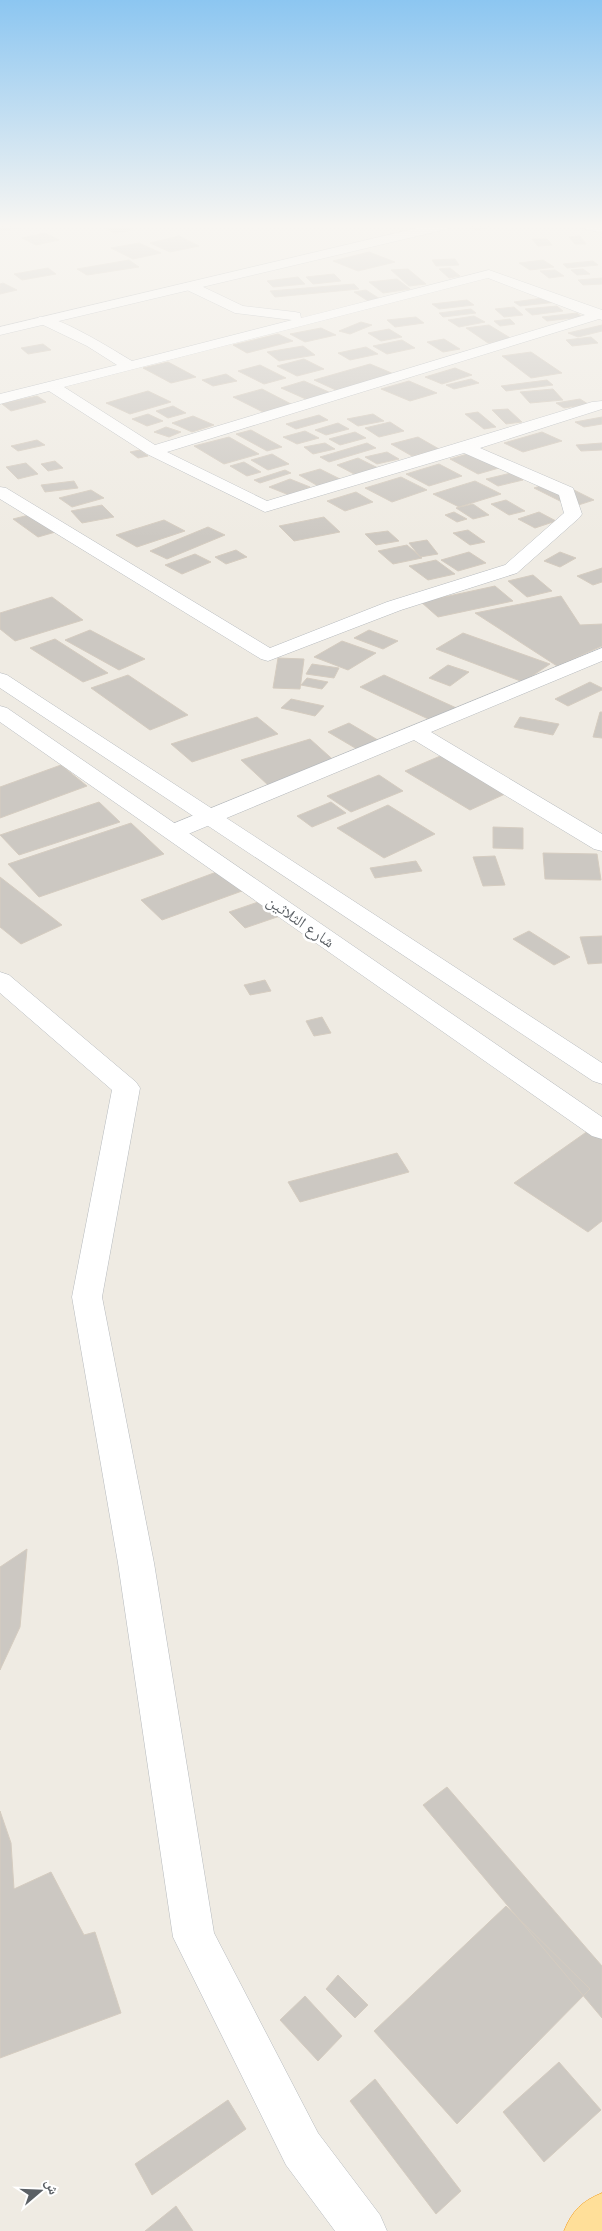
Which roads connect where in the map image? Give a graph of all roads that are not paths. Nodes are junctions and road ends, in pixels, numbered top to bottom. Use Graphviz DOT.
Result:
graph roads {
  1 [pos="63,329"];
  2 [pos="268,329"];
  3 [pos="555,329"];
  4 [pos="128,365"];
  5 [pos="52,387"];
  6 [pos="0,399"];
  7 [pos="601,403"];
  8 [pos="465,448"];
  9 [pos="153,451"];
  10 [pos="4,498"];
  11 [pos="602,654"];
  12 [pos="0,679"];
  13 [pos="0,712"];
  14 [pos="416,732"];
  15 [pos="210,816"];
  16 [pos="173,832"];
  17 [pos="602,844"];
  18 [pos="0,980"];
  19 [pos="602,1075"];
  20 [pos="602,1130"];
  21 [pos="602,2216"];
  22 [pos="364,2231"];
  23 [pos="588,2231"];
  1 -- 4 [label="street"];
  2 -- 4 [label="street"];
  3 -- 9 [label="street"];
  4 -- 5 [label="street"];
  5 -- 6 [label="street"];
  5 -- 9 [label="street"];
  7 -- 8 [label="street"];
  8 -- 9 [label="street"];
  8 -- 10 [label="street"];
  11 -- 14 [label="street"];
  12 -- 15 [label="street"];
  13 -- 16 [label="street, شارع الثلاثين"];
  14 -- 15 [label="street"];
  14 -- 17 [label="street"];
  15 -- 16 [label="street"];
  15 -- 19 [label="street"];
  16 -- 20 [label="street, شارع الثلاثين"];
  18 -- 22 [label="street"];
  21 -- 23 [label="highway"];
}
